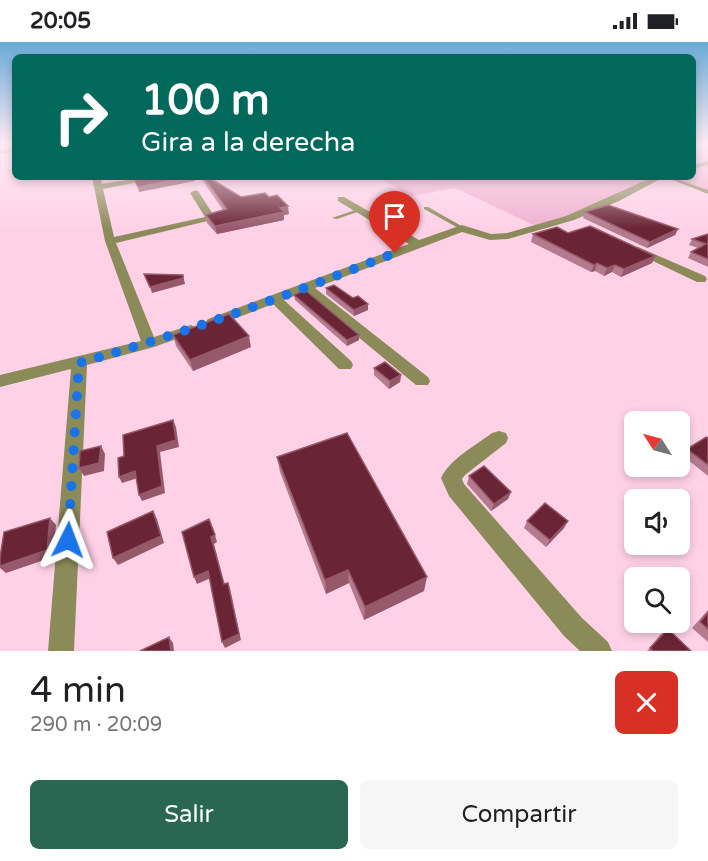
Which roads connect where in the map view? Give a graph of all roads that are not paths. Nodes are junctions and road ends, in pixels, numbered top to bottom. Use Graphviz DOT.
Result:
graph roads {
  1 [pos="123,180"];
  2 [pos="130,180"];
  3 [pos="654,180"];
  4 [pos="675,180"];
  5 [pos="99,183"];
  6 [pos="708,192"];
  7 [pos="195,193"];
  8 [pos="352,204"];
  9 [pos="426,208"];
  10 [pos="336,218"];
  11 [pos="462,228"];
  12 [pos="110,242"];
  13 [pos="625,243"];
  14 [pos="417,244"];
  15 [pos="701,279"];
  16 [pos="307,288"];
  17 [pos="277,300"];
  18 [pos="149,344"];
  19 [pos="418,361"];
  20 [pos="79,363"];
  21 [pos="345,365"];
  22 [pos="403,368"];
  23 [pos="0,381"];
  24 [pos="422,381"];
  25 [pos="499,438"];
  26 [pos="62,651"];
  27 [pos="599,651"];
  1 -- 5 [label="street"];
  2 -- 5 [label="street"];
  3 -- 11 [label="street"];
  4 -- 6 [label="lane"];
  5 -- 12 [label="street"];
  7 -- 12 [label="street"];
  8 -- 10 [label="lane"];
  8 -- 14 [label="street"];
  9 -- 11 [label="lane"];
  11 -- 14 [label="street"];
  12 -- 18 [label="street"];
  13 -- 15 [label="street"];
  14 -- 16 [label="street"];
  16 -- 17 [label="street"];
  16 -- 22 [label="street"];
  17 -- 18 [label="street"];
  17 -- 21 [label="street"];
  18 -- 20 [label="street"];
  19 -- 22 [label="street"];
  20 -- 23 [label="street"];
  20 -- 26 [label="street"];
  22 -- 24 [label="street"];
  25 -- 27 [label="street"];
}
